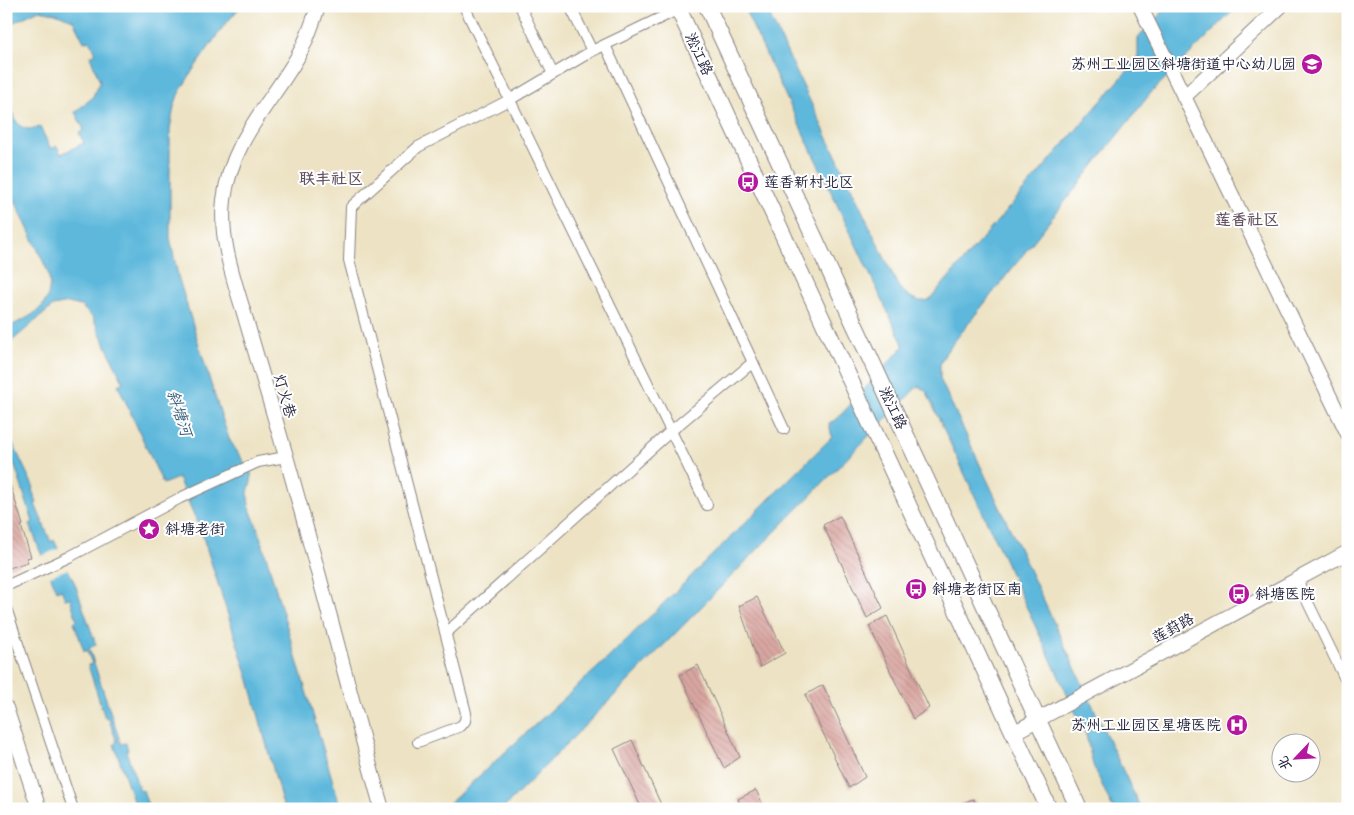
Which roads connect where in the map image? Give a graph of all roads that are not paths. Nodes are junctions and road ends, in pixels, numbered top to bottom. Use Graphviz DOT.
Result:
graph roads {
  1 [pos="318,6"];
  2 [pos="464,6"];
  3 [pos="520,6"];
  4 [pos="570,6"];
  5 [pos="707,6"];
  6 [pos="1140,6"];
  7 [pos="1281,6"];
  8 [pos="680,7"];
  9 [pos="605,45"];
  10 [pos="592,52"];
  11 [pos="553,74"];
  12 [pos="1184,97"];
  13 [pos="511,99"];
  14 [pos="752,363"];
  15 [pos="784,429"];
  16 [pos="671,431"];
  17 [pos="1348,434"];
  18 [pos="286,457"];
  19 [pos="707,505"];
  20 [pos="1348,552"];
  21 [pos="1297,580"];
  22 [pos="6,586"];
  23 [pos="6,608"];
  24 [pos="446,633"];
  25 [pos="1348,685"];
  26 [pos="6,708"];
  27 [pos="1038,720"];
  28 [pos="1013,733"];
  29 [pos="418,742"];
  30 [pos="38,809"];
  31 [pos="73,809"];
  32 [pos="382,809"];
  33 [pos="1049,809"];
  34 [pos="1079,809"];
  1 -- 18 [label="street, 灯火巷"];
  2 -- 13 [label="street"];
  3 -- 11 [label="street"];
  4 -- 10 [label="street"];
  5 -- 27 [label="main road, 淞江路"];
  6 -- 12 [label="street"];
  7 -- 12 [label="street"];
  8 -- 9 [label="street"];
  8 -- 28 [label="main road, 淞江路"];
  9 -- 10 [label="street"];
  9 -- 14 [label="street"];
  10 -- 11 [label="street"];
  11 -- 13 [label="street"];
  12 -- 17 [label="street"];
  13 -- 16 [label="street"];
  13 -- 24 [label="street"];
  14 -- 15 [label="street"];
  14 -- 16 [label="street"];
  16 -- 19 [label="street"];
  16 -- 24 [label="street"];
  18 -- 22 [label="street"];
  18 -- 32 [label="street, 灯火巷"];
  20 -- 21 [label="street, 莲葑路"];
  21 -- 25 [label="street"];
  21 -- 27 [label="street, 莲葑路"];
  23 -- 31 [label="street"];
  24 -- 29 [label="street"];
  26 -- 30 [label="street"];
  27 -- 28 [label="street, 莲葑路"];
  27 -- 34 [label="main road, 淞江路"];
  28 -- 33 [label="main road, 淞江路"];
}
